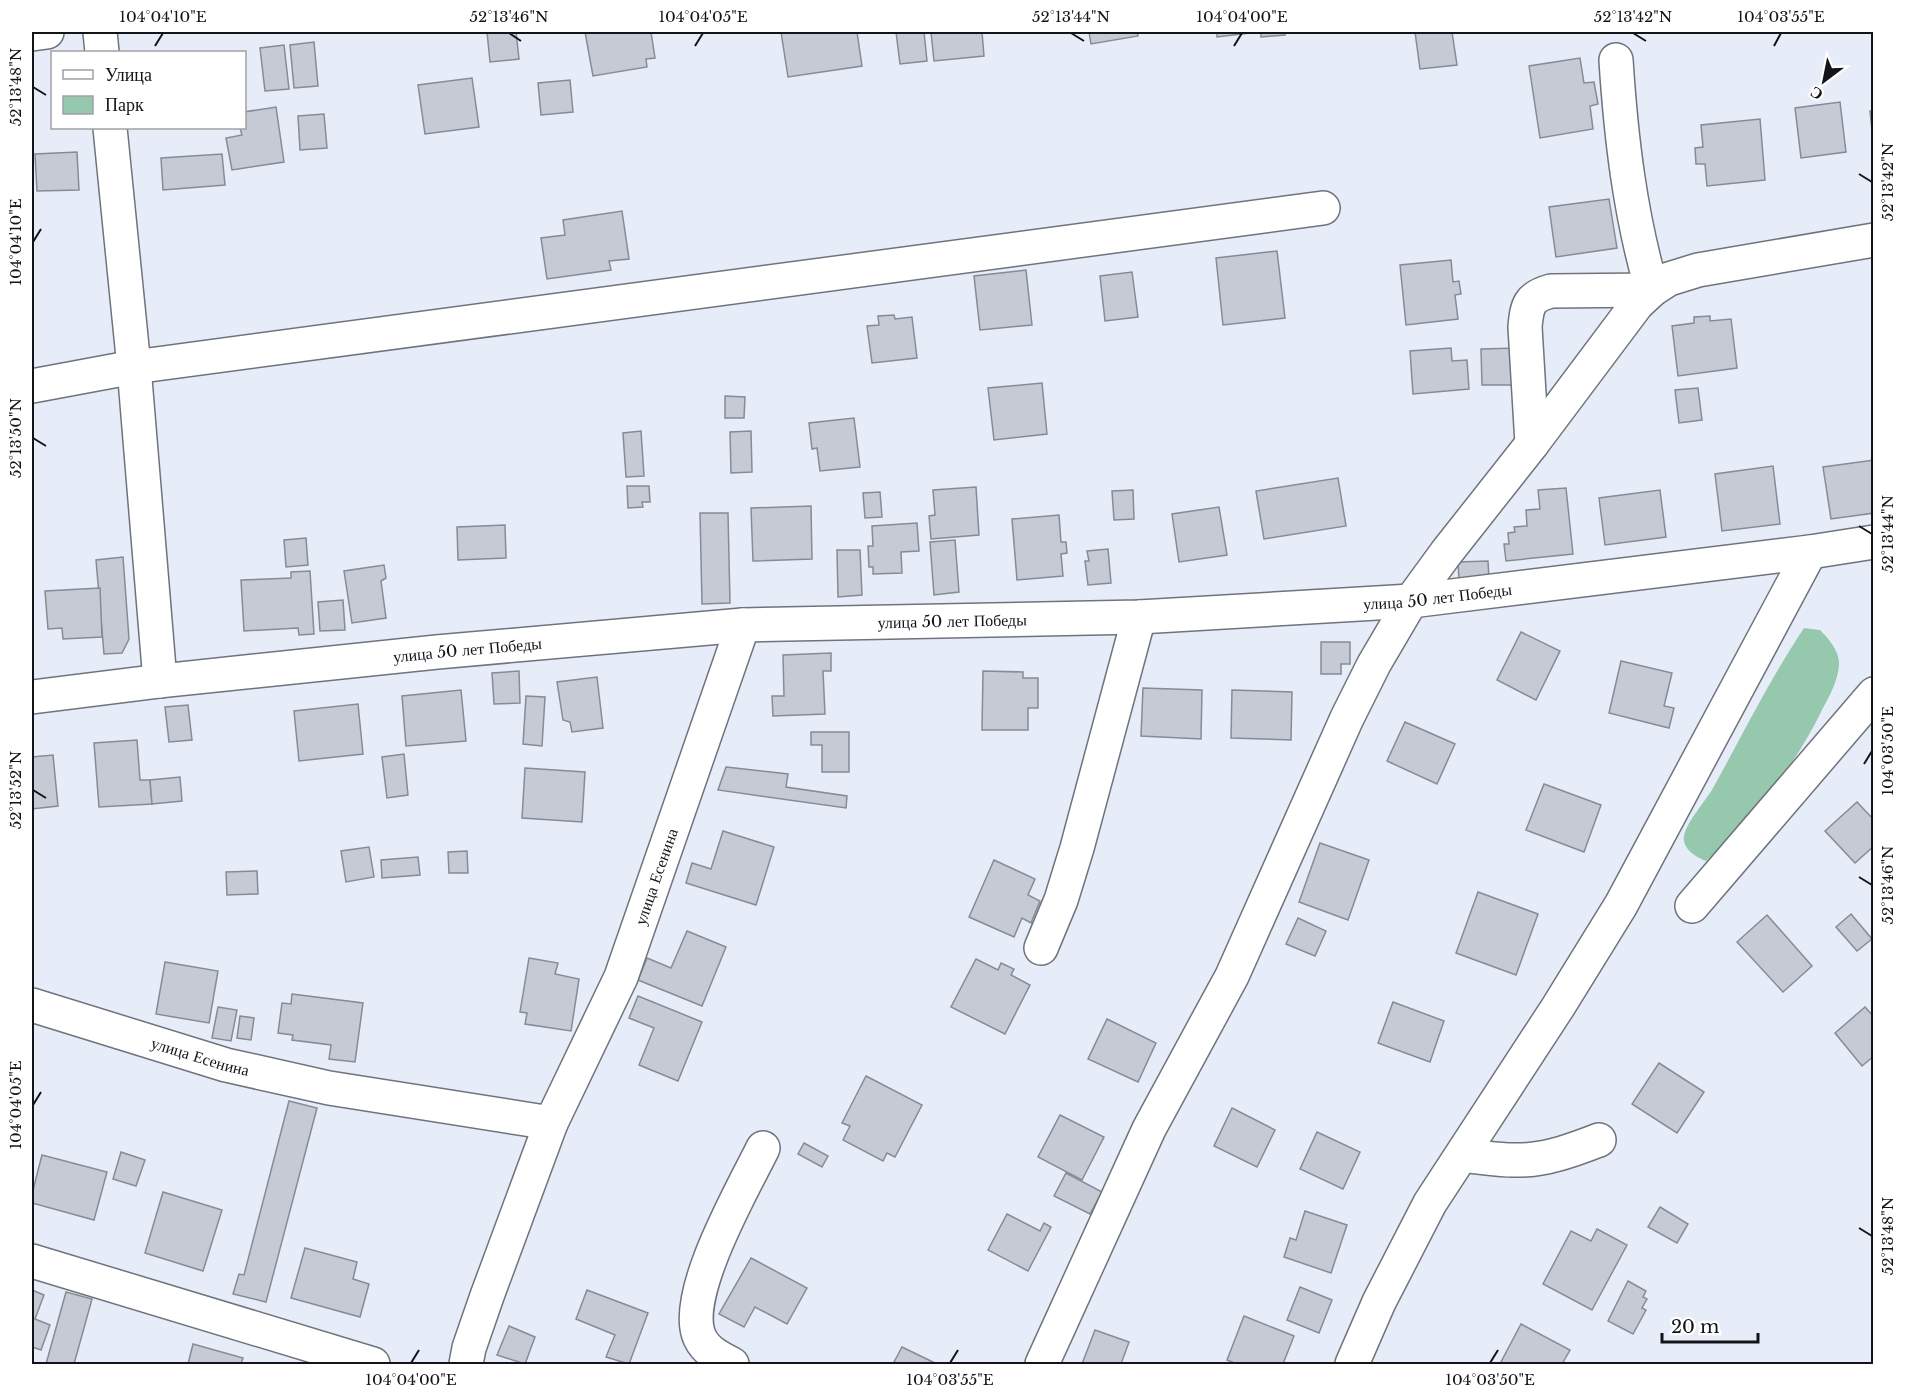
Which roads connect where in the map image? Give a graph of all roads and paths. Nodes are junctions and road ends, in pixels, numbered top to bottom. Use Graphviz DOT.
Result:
graph roads {
  1 [pos="47,32"];
  2 [pos="100,32"];
  3 [pos="32,34"];
  4 [pos="102,51"];
  5 [pos="1616,60"];
  6 [pos="110,129"];
  7 [pos="1323,208"];
  8 [pos="1874,240"];
  9 [pos="1652,290"];
  10 [pos="134,367"];
  11 [pos="32,386"];
  12 [pos="1532,444"];
  13 [pos="1874,542"];
  14 [pos="1810,552"];
  15 [pos="1411,601"];
  16 [pos="1139,617"];
  17 [pos="742,625"];
  18 [pos="159,681"];
  19 [pos="1874,694"];
  20 [pos="32,697"];
  21 [pos="1692,906"];
  22 [pos="1041,948"];
  23 [pos="32,1005"];
  24 [pos="551,1123"];
  25 [pos="1599,1140"];
  26 [pos="763,1148"];
  27 [pos="1462,1155"];
  28 [pos="32,1261"];
  29 [pos="373,1365"];
  30 [pos="466,1365"];
  31 [pos="732,1365"];
  32 [pos="1042,1365"];
  33 [pos="1352,1365"];
  1 -- 3 [label="street"];
  2 -- 4 [label="street"];
  5 -- 9 [label="street"];
  6 -- 10 [label="street"];
  7 -- 10 [label="street"];
  8 -- 9 [label="street"];
  9 -- 12 [label="street"];
  9 -- 12 [label="street"];
  10 -- 11 [label="street"];
  10 -- 18 [label="street"];
  12 -- 15 [label="street"];
  13 -- 14 [label="street, улица 50 лет Победы"];
  14 -- 15 [label="street, улица 50 лет Победы"];
  14 -- 27 [label="street"];
  15 -- 16 [label="street, улица 50 лет Победы"];
  15 -- 32 [label="street"];
  16 -- 17 [label="street, улица 50 лет Победы"];
  16 -- 22 [label="street"];
  17 -- 18 [label="street, улица 50 лет Победы"];
  17 -- 24 [label="street, улица Есенина"];
  18 -- 20 [label="street, улица 50 лет Победы"];
  19 -- 21 [label="street"];
  23 -- 24 [label="street, улица Есенина"];
  24 -- 30 [label="street, улица Есенина"];
  25 -- 27 [label="street"];
  26 -- 31 [label="street"];
  27 -- 33 [label="street"];
  28 -- 29 [label="street"];
}
